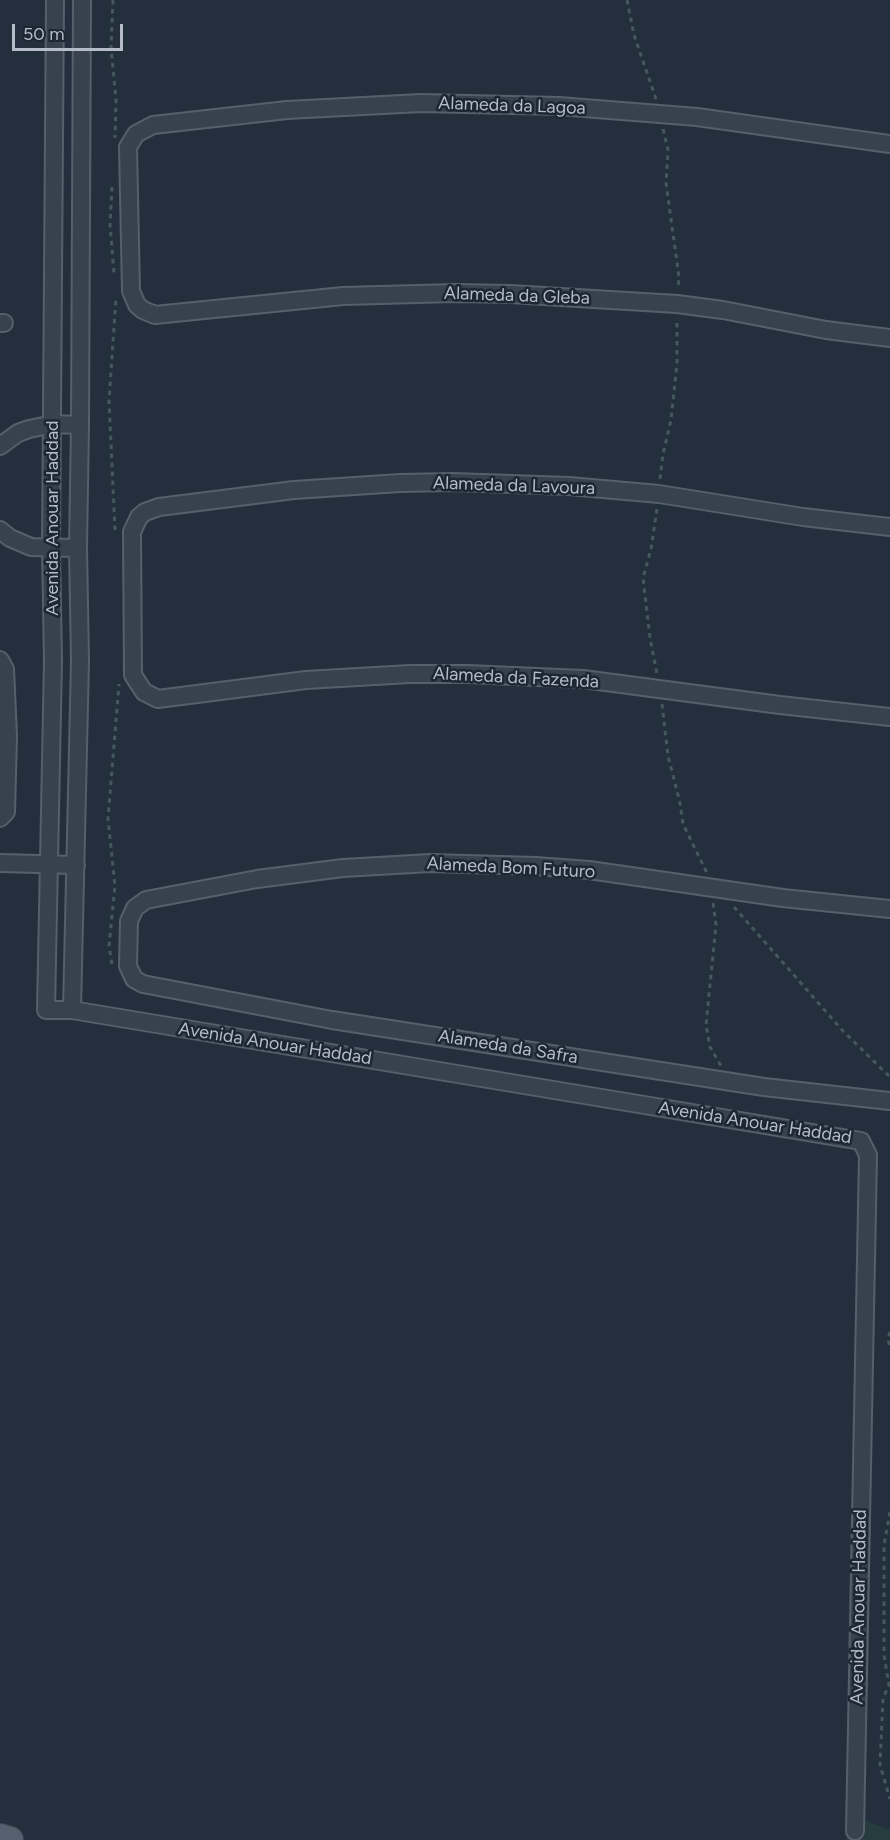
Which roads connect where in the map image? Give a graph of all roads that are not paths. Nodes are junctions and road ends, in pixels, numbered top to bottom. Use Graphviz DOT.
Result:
graph roads {
  1 [pos="55,0"];
  2 [pos="82,0"];
  3 [pos="890,144"];
  4 [pos="143,310"];
  5 [pos="890,338"];
  6 [pos="53,424"];
  7 [pos="80,424"];
  8 [pos="3,440"];
  9 [pos="890,527"];
  10 [pos="0,530"];
  11 [pos="51,548"];
  12 [pos="78,548"];
  13 [pos="0,660"];
  14 [pos="144,692"];
  15 [pos="890,717"];
  16 [pos="0,818"];
  17 [pos="0,863"];
  18 [pos="49,864"];
  19 [pos="76,865"];
  20 [pos="890,909"];
  21 [pos="124,973"];
  22 [pos="72,1010"];
  23 [pos="890,1101"];
  24 [pos="855,1831"];
  25 [pos="0,1837"];
  26 [pos="10,1840"];
  1 -- 6 [label="street, Avenida Anouar Haddad"];
  2 -- 7 [label="street, Avenida Anouar Haddad"];
  3 -- 4 [label="street, Alameda da Lagoa"];
  4 -- 5 [label="street, Alameda da Gleba"];
  6 -- 7 [label="street"];
  6 -- 8 [label="street"];
  6 -- 11 [label="street, Avenida Anouar Haddad"];
  7 -- 12 [label="street, Avenida Anouar Haddad"];
  9 -- 14 [label="street, Alameda da Lavoura"];
  10 -- 11 [label="street"];
  11 -- 12 [label="street"];
  11 -- 18 [label="street, Avenida Anouar Haddad"];
  12 -- 19 [label="street, Avenida Anouar Haddad"];
  13 -- 16 [label="street"];
  14 -- 15 [label="street, Alameda da Fazenda"];
  17 -- 18 [label="street"];
  18 -- 19 [label="street"];
  18 -- 22 [label="street, Avenida Anouar Haddad"];
  19 -- 22 [label="street, Avenida Anouar Haddad"];
  20 -- 21 [label="street, Alameda Bom Futuro"];
  21 -- 23 [label="street, Alameda da Safra"];
  22 -- 24 [label="street, Avenida Anouar Haddad"];
  25 -- 26 [label="main road"];
}
